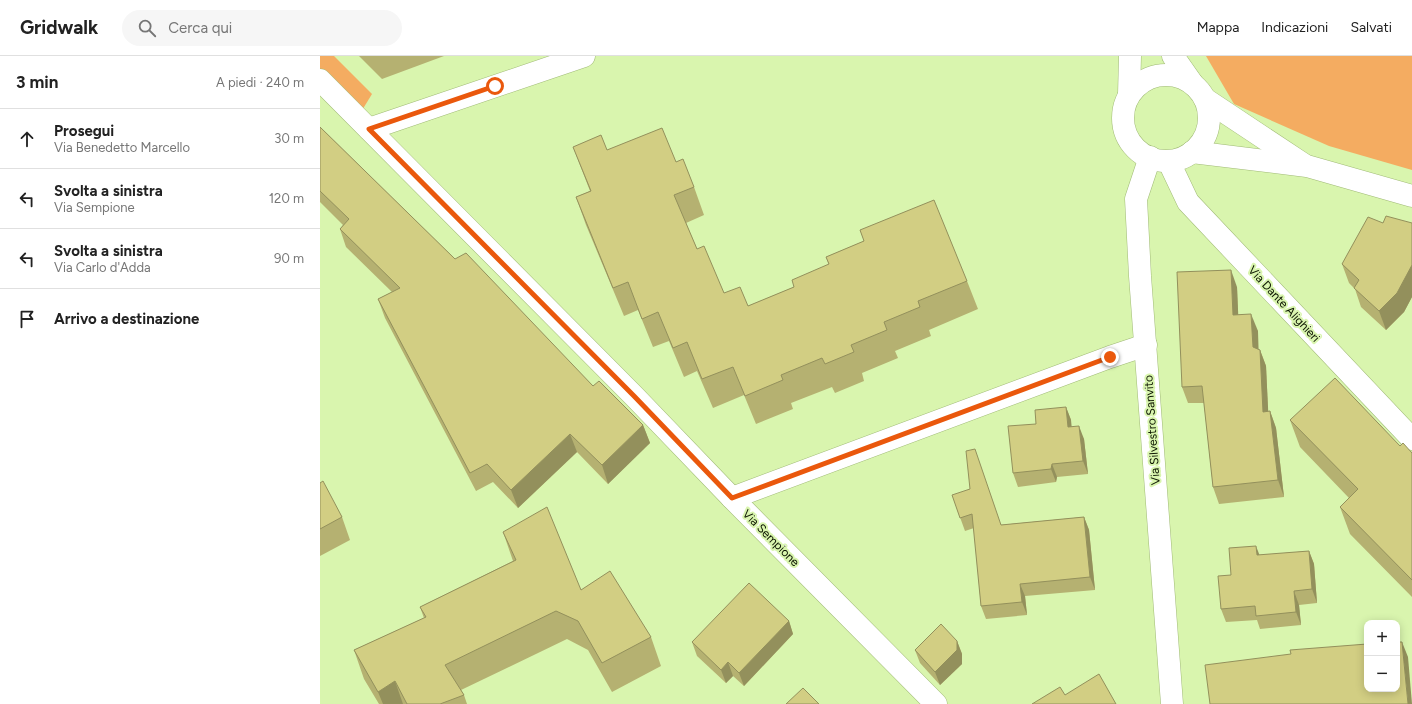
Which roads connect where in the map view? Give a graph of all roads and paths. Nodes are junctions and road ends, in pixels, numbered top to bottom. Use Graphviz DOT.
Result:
graph roads {
  1 [pos="584,56"];
  2 [pos="1130,56"];
  3 [pos="1173,56"];
  4 [pos="320,80"];
  5 [pos="1198,91"];
  6 [pos="1129,95"];
  7 [pos="369,129"];
  8 [pos="1192,152"];
  9 [pos="1159,159"];
  10 [pos="1307,166"];
  11 [pos="1412,196"];
  12 [pos="1146,345"];
  13 [pos="1412,439"];
  14 [pos="732,498"];
  15 [pos="936,704"];
  16 [pos="1172,704"];
  1 -- 7 [label="street"];
  2 -- 6 [label="street"];
  3 -- 5 [label="street"];
  4 -- 7 [label="street, Via Sempione"];
  5 -- 6 [label="street"];
  5 -- 8 [label="street"];
  5 -- 10 [label="street"];
  6 -- 9 [label="street"];
  7 -- 14 [label="street, Via Sempione"];
  8 -- 9 [label="street"];
  8 -- 10 [label="street"];
  9 -- 12 [label="street, Via Silvestro Sanvito"];
  9 -- 13 [label="street, Via Dante Alighieri"];
  10 -- 11 [label="street"];
  12 -- 14 [label="street"];
  12 -- 16 [label="street, Via Silvestro Sanvito"];
  14 -- 15 [label="street, Via Sempione"];
}
